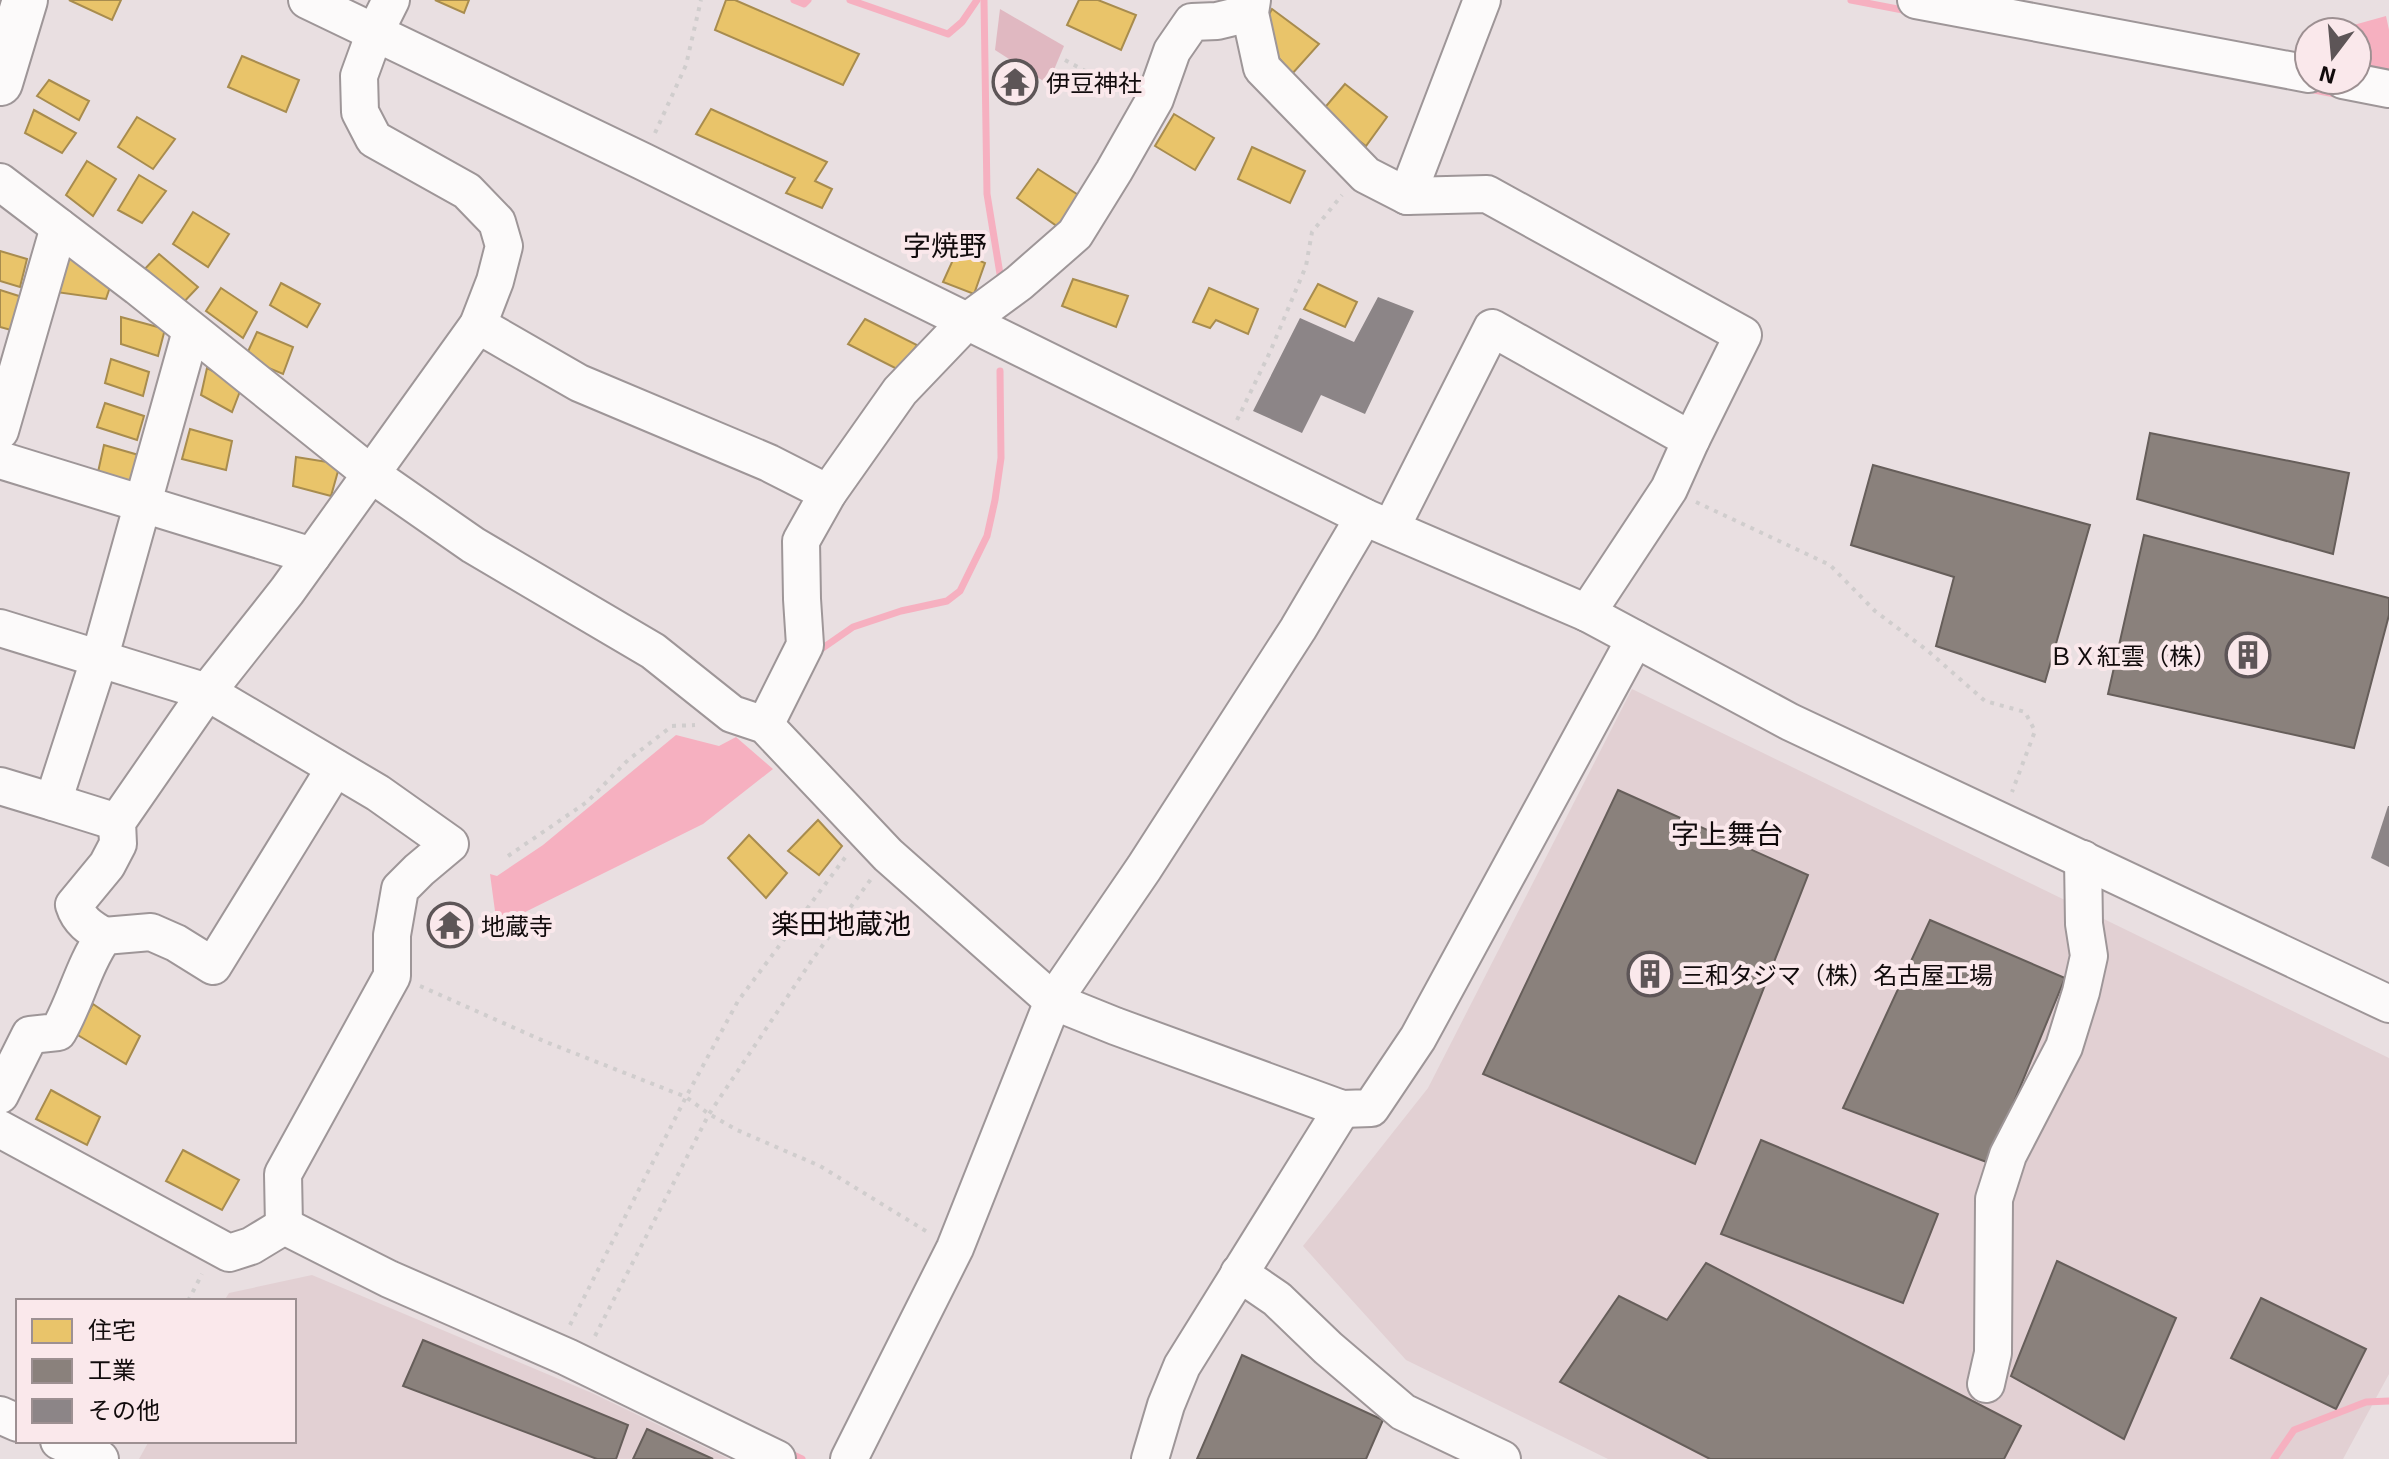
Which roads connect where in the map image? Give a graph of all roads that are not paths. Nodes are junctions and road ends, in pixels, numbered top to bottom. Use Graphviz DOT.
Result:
graph roads {
  1 [pos="25,0"];
  2 [pos="307,0"];
  3 [pos="391,0"];
  4 [pos="1482,0"];
  5 [pos="1916,0"];
  6 [pos="1251,6"];
  7 [pos="375,32"];
  8 [pos="2293,71"];
  9 [pos="0,83"];
  10 [pos="0,182"];
  11 [pos="1407,196"];
  12 [pos="59,227"];
  13 [pos="966,322"];
  14 [pos="478,325"];
  15 [pos="191,331"];
  16 [pos="0,431"];
  17 [pos="1691,440"];
  18 [pos="0,460"];
  19 [pos="371,474"];
  20 [pos="828,493"];
  21 [pos="141,504"];
  22 [pos="1378,523"];
  23 [pos="312,556"];
  24 [pos="1587,613"];
  25 [pos="0,628"];
  26 [pos="1635,639"];
  27 [pos="99,660"];
  28 [pos="207,692"];
  29 [pos="765,725"];
  30 [pos="335,768"];
  31 [pos="0,786"];
  32 [pos="53,802"];
  33 [pos="117,822"];
  34 [pos="2083,859"];
  35 [pos="96,932"];
  36 [pos="1053,1001"];
  37 [pos="2389,1004"];
  38 [pos="0,1095"];
  39 [pos="1342,1109"];
  40 [pos="0,1129"];
  41 [pos="284,1226"];
  42 [pos="1239,1273"];
  43 [pos="1986,1384"];
  44 [pos="64,1443"];
  45 [pos="100,1459"];
  46 [pos="777,1459"];
  47 [pos="849,1459"];
  48 [pos="1150,1459"];
  49 [pos="1502,1459"];
  1 -- 9 [label="main road"];
  2 -- 7 [label="street"];
  3 -- 7 [label="street"];
  4 -- 11 [label="street"];
  5 -- 8 [label="street"];
  6 -- 11 [label="street"];
  6 -- 13 [label="street"];
  7 -- 13 [label="street"];
  7 -- 14 [label="street"];
  10 -- 12 [label="street"];
  11 -- 17 [label="street"];
  12 -- 15 [label="street"];
  12 -- 16 [label="street"];
  13 -- 20 [label="street"];
  13 -- 22 [label="street"];
  14 -- 19 [label="street"];
  14 -- 20 [label="street"];
  15 -- 19 [label="street"];
  15 -- 21 [label="street"];
  17 -- 22 [label="street"];
  17 -- 24 [label="street"];
  18 -- 21 [label="street"];
  19 -- 23 [label="street"];
  19 -- 29 [label="street"];
  20 -- 29 [label="street"];
  21 -- 23 [label="street"];
  21 -- 27 [label="street"];
  22 -- 24 [label="street"];
  22 -- 36 [label="street"];
  23 -- 28 [label="street"];
  24 -- 26 [label="street"];
  25 -- 27 [label="street"];
  26 -- 34 [label="street"];
  26 -- 39 [label="street"];
  27 -- 28 [label="street"];
  27 -- 32 [label="street"];
  28 -- 30 [label="street"];
  28 -- 33 [label="street"];
  29 -- 36 [label="street"];
  30 -- 35 [label="street"];
  30 -- 41 [label="street"];
  31 -- 32 [label="street"];
  32 -- 33 [label="street"];
  33 -- 35 [label="street"];
  34 -- 37 [label="street"];
  34 -- 43 [label="street"];
  35 -- 38 [label="street"];
  36 -- 39 [label="street"];
  36 -- 47 [label="street"];
  39 -- 42 [label="street"];
  40 -- 41 [label="street"];
  41 -- 46 [label="street"];
  42 -- 48 [label="street"];
  42 -- 49 [label="street"];
  44 -- 45 [label="street"];
}
